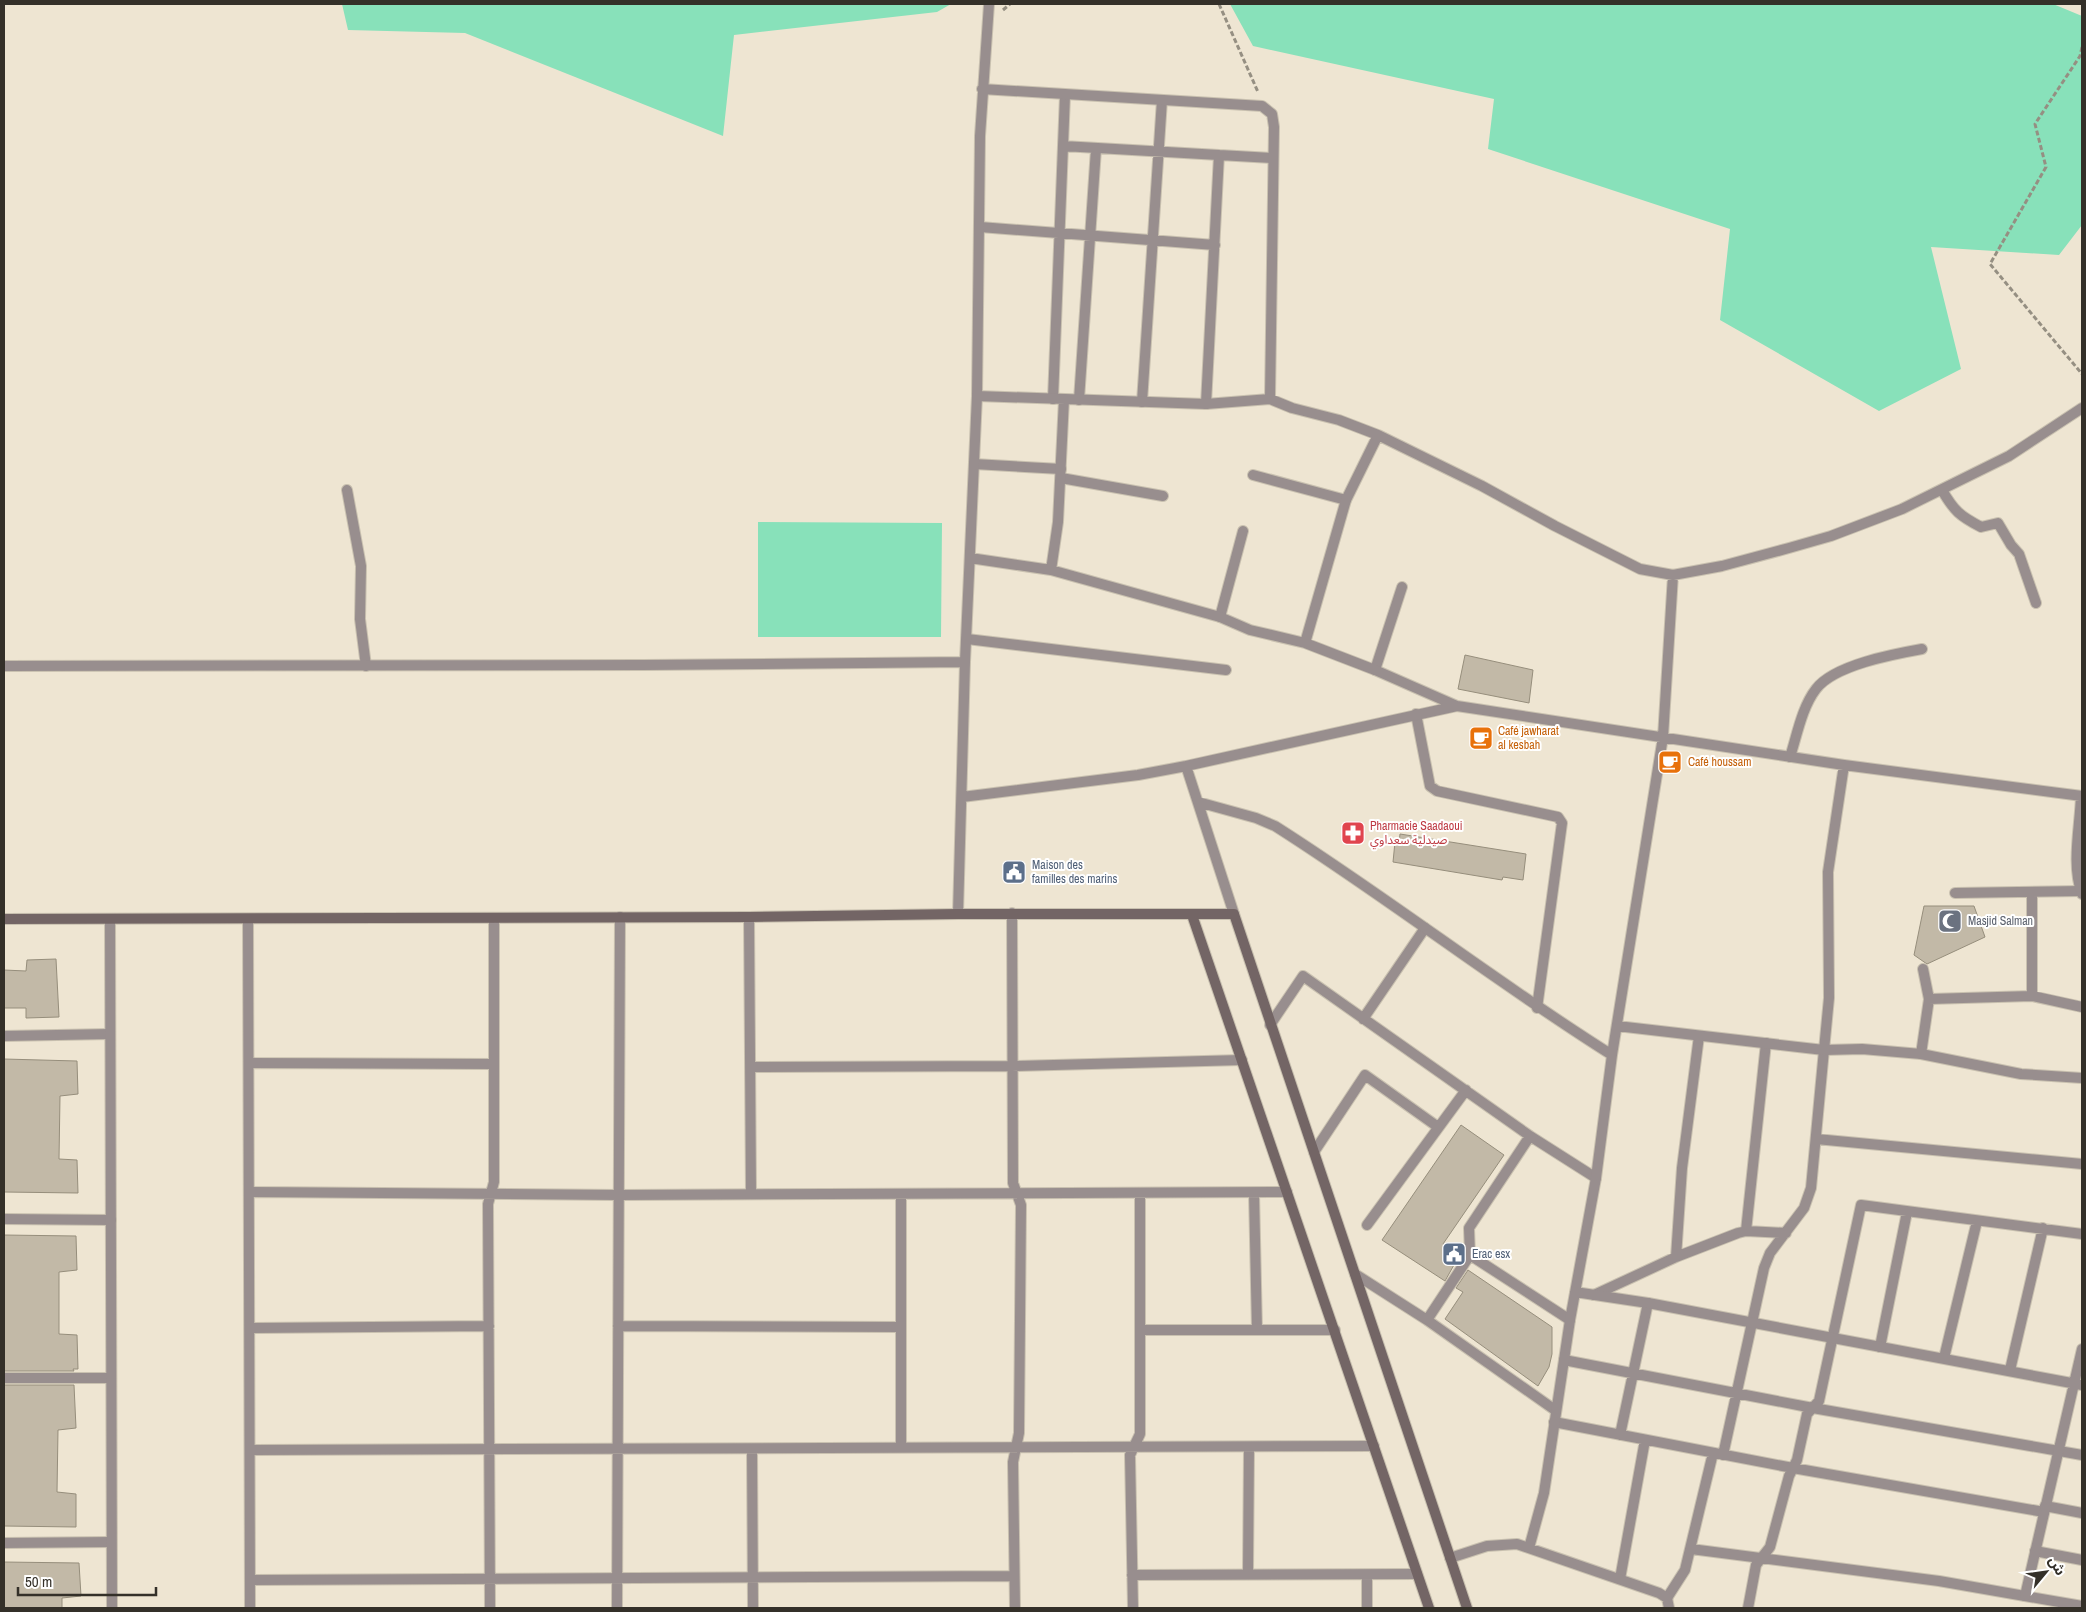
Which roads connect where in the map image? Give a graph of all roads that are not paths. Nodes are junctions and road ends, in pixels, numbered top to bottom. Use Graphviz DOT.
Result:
graph roads {
  1 [pos="989,4"];
  2 [pos="982,89"];
  3 [pos="1065,95"];
  4 [pos="1162,100"];
  5 [pos="1063,146"];
  6 [pos="1096,148"];
  7 [pos="1158,152"];
  8 [pos="1219,156"];
  9 [pos="1272,158"];
  10 [pos="980,227"];
  11 [pos="1059,233"];
  12 [pos="1090,236"];
  13 [pos="1152,240"];
  14 [pos="1215,245"];
  15 [pos="977,396"];
  16 [pos="1052,399"];
  17 [pos="1064,399"];
  18 [pos="1270,399"];
  19 [pos="1079,400"];
  20 [pos="1142,402"];
  21 [pos="1206,404"];
  22 [pos="2082,408"];
  23 [pos="1378,435"];
  24 [pos="974,464"];
  25 [pos="1061,474"];
  26 [pos="1253,475"];
  27 [pos="347,490"];
  28 [pos="1942,490"];
  29 [pos="1162,496"];
  30 [pos="1346,500"];
  31 [pos="1243,531"];
  32 [pos="970,558"];
  33 [pos="1051,570"];
  34 [pos="1673,574"];
  35 [pos="1402,586"];
  36 [pos="2036,603"];
  37 [pos="1220,617"];
  38 [pos="966,639"];
  39 [pos="1305,643"];
  40 [pos="1922,649"];
  41 [pos="965,662"];
  42 [pos="4,666"];
  43 [pos="366,666"];
  44 [pos="1226,670"];
  45 [pos="1376,670"];
  46 [pos="1457,706"];
  47 [pos="1416,714"];
  48 [pos="1663,737"];
  49 [pos="1790,757"];
  50 [pos="1844,765"];
  51 [pos="1186,766"];
  52 [pos="962,796"];
  53 [pos="2082,796"];
  54 [pos="1198,802"];
  55 [pos="2032,892"];
  56 [pos="1954,893"];
  57 [pos="2082,893"];
  58 [pos="1012,913"];
  59 [pos="958,914"];
  60 [pos="1192,914"];
  61 [pos="1234,914"];
  62 [pos="749,917"];
  63 [pos="494,918"];
  64 [pos="620,918"];
  65 [pos="4,919"];
  66 [pos="248,919"];
  67 [pos="110,920"];
  68 [pos="1425,928"];
  69 [pos="1923,969"];
  70 [pos="2032,996"];
  71 [pos="1929,999"];
  72 [pos="2082,1007"];
  73 [pos="1537,1008"];
  74 [pos="1363,1019"];
  75 [pos="1270,1025"];
  76 [pos="1617,1026"];
  77 [pos="110,1034"];
  78 [pos="4,1036"];
  79 [pos="1699,1036"];
  80 [pos="1766,1043"];
  81 [pos="1824,1050"];
  82 [pos="1921,1054"];
  83 [pos="1612,1055"];
  84 [pos="1242,1060"];
  85 [pos="249,1063"];
  86 [pos="494,1064"];
  87 [pos="1012,1066"];
  88 [pos="750,1067"];
  89 [pos="2082,1078"];
  90 [pos="1466,1090"];
  91 [pos="1438,1127"];
  92 [pos="1530,1136"];
  93 [pos="1816,1139"];
  94 [pos="1314,1152"];
  95 [pos="2082,1164"];
  96 [pos="1596,1178"];
  97 [pos="250,1192"];
  98 [pos="491,1192"];
  99 [pos="1287,1192"];
  100 [pos="1254,1193"];
  101 [pos="751,1194"];
  102 [pos="901,1194"];
  103 [pos="1017,1194"];
  104 [pos="1140,1194"];
  105 [pos="619,1195"];
  106 [pos="1907,1212"];
  107 [pos="4,1219"];
  108 [pos="111,1220"];
  109 [pos="1977,1220"];
  110 [pos="1367,1225"];
  111 [pos="2043,1228"];
  112 [pos="1746,1230"];
  113 [pos="1786,1233"];
  114 [pos="2082,1234"];
  115 [pos="1470,1255"];
  116 [pos="1676,1257"];
  117 [pos="1355,1274"];
  118 [pos="1576,1292"];
  119 [pos="1594,1295"];
  120 [pos="1648,1303"];
  121 [pos="1426,1320"];
  122 [pos="1570,1320"];
  123 [pos="1752,1323"];
  124 [pos="489,1326"];
  125 [pos="618,1326"];
  126 [pos="901,1327"];
  127 [pos="250,1328"];
  128 [pos="1140,1330"];
  129 [pos="1257,1330"];
  130 [pos="1335,1330"];
  131 [pos="1834,1339"];
  132 [pos="1880,1347"];
  133 [pos="2082,1349"];
  134 [pos="1944,1358"];
  135 [pos="1564,1360"];
  136 [pos="2010,1370"];
  137 [pos="1633,1373"];
  138 [pos="4,1378"];
  139 [pos="111,1378"];
  140 [pos="2078,1384"];
  141 [pos="1736,1392"];
  142 [pos="1813,1408"];
  143 [pos="1556,1410"];
  144 [pos="1554,1422"];
  145 [pos="1620,1435"];
  146 [pos="1645,1440"];
  147 [pos="1134,1446"];
  148 [pos="1374,1446"];
  149 [pos="1249,1447"];
  150 [pos="901,1448"];
  151 [pos="1016,1448"];
  152 [pos="488,1449"];
  153 [pos="250,1450"];
  154 [pos="616,1450"];
  155 [pos="752,1450"];
  156 [pos="2058,1450"];
  157 [pos="1718,1454"];
  158 [pos="2082,1455"];
  159 [pos="1793,1468"];
  160 [pos="2045,1509"];
  161 [pos="2082,1513"];
  162 [pos="111,1542"];
  163 [pos="4,1543"];
  164 [pos="1529,1548"];
  165 [pos="1691,1549"];
  166 [pos="2035,1551"];
  167 [pos="1450,1558"];
  168 [pos="1760,1559"];
  169 [pos="2082,1560"];
  170 [pos="1248,1574"];
  171 [pos="1417,1574"];
  172 [pos="1132,1575"];
  173 [pos="1367,1575"];
  174 [pos="1014,1576"];
  175 [pos="490,1577"];
  176 [pos="752,1577"];
  177 [pos="617,1578"];
  178 [pos="1620,1579"];
  179 [pos="250,1580"];
  180 [pos="2025,1596"];
  181 [pos="1670,1605"];
  182 [pos="2082,1606"];
  183 [pos="112,1608"];
  184 [pos="250,1608"];
  185 [pos="490,1608"];
  186 [pos="617,1608"];
  187 [pos="752,1608"];
  188 [pos="1015,1608"];
  189 [pos="1132,1608"];
  190 [pos="1367,1608"];
  191 [pos="1429,1608"];
  192 [pos="1467,1608"];
  193 [pos="1748,1608"];
  1 -- 2 [label="street"];
  2 -- 3 [label="street"];
  2 -- 10 [label="street"];
  3 -- 4 [label="street"];
  3 -- 5 [label="street"];
  4 -- 7 [label="street"];
  4 -- 9 [label="street"];
  5 -- 6 [label="street"];
  5 -- 11 [label="street"];
  6 -- 7 [label="street"];
  6 -- 12 [label="street"];
  7 -- 8 [label="street"];
  7 -- 13 [label="street"];
  8 -- 9 [label="street"];
  8 -- 14 [label="street"];
  9 -- 18 [label="street"];
  10 -- 11 [label="street"];
  10 -- 15 [label="street"];
  11 -- 12 [label="street"];
  11 -- 16 [label="street"];
  12 -- 13 [label="street"];
  12 -- 19 [label="street"];
  13 -- 14 [label="street"];
  13 -- 20 [label="street"];
  14 -- 21 [label="street"];
  15 -- 16 [label="street"];
  15 -- 24 [label="street"];
  16 -- 17 [label="street"];
  17 -- 19 [label="street"];
  17 -- 25 [label="street"];
  18 -- 21 [label="street"];
  18 -- 23 [label="street"];
  19 -- 20 [label="street"];
  20 -- 21 [label="street"];
  22 -- 28 [label="street"];
  23 -- 30 [label="street"];
  23 -- 34 [label="street"];
  24 -- 25 [label="street"];
  24 -- 32 [label="street"];
  25 -- 29 [label="street"];
  25 -- 33 [label="street"];
  26 -- 30 [label="street"];
  27 -- 43 [label="street"];
  28 -- 34 [label="street"];
  28 -- 36 [label="street"];
  30 -- 39 [label="street"];
  31 -- 37 [label="street"];
  32 -- 33 [label="street"];
  32 -- 38 [label="street"];
  33 -- 37 [label="street"];
  34 -- 48 [label="street"];
  35 -- 45 [label="street"];
  37 -- 39 [label="street"];
  38 -- 41 [label="street"];
  38 -- 44 [label="street"];
  39 -- 45 [label="street"];
  40 -- 49 [label="street"];
  41 -- 43 [label="street"];
  41 -- 52 [label="street"];
  42 -- 43 [label="street"];
  45 -- 46 [label="street"];
  46 -- 47 [label="street"];
  46 -- 48 [label="street"];
  47 -- 51 [label="street"];
  47 -- 73 [label="street"];
  48 -- 49 [label="street"];
  48 -- 76 [label="street"];
  49 -- 50 [label="street"];
  50 -- 53 [label="street"];
  50 -- 81 [label="street"];
  51 -- 52 [label="street"];
  51 -- 54 [label="street"];
  52 -- 59 [label="street"];
  53 -- 57 [label="street"];
  54 -- 61 [label="street"];
  54 -- 68 [label="street"];
  55 -- 56 [label="street"];
  55 -- 57 [label="street"];
  55 -- 70 [label="street"];
  58 -- 59 [label="street"];
  58 -- 60 [label="street"];
  58 -- 87 [label="street"];
  59 -- 62 [label="street"];
  60 -- 61 [label="street"];
  60 -- 84 [label="street"];
  61 -- 75 [label="street"];
  62 -- 64 [label="street"];
  62 -- 88 [label="street"];
  63 -- 64 [label="street"];
  63 -- 66 [label="street"];
  63 -- 86 [label="street"];
  64 -- 105 [label="street"];
  65 -- 67 [label="street"];
  66 -- 67 [label="street"];
  66 -- 85 [label="street"];
  67 -- 77 [label="street"];
  68 -- 73 [label="street"];
  68 -- 74 [label="street"];
  69 -- 71 [label="street"];
  70 -- 71 [label="street"];
  70 -- 72 [label="street"];
  71 -- 82 [label="street"];
  73 -- 83 [label="street"];
  74 -- 75 [label="street"];
  74 -- 90 [label="street"];
  75 -- 94 [label="street"];
  76 -- 79 [label="street"];
  76 -- 83 [label="street"];
  77 -- 78 [label="street"];
  77 -- 108 [label="street"];
  79 -- 80 [label="street"];
  79 -- 116 [label="street"];
  80 -- 81 [label="street"];
  80 -- 112 [label="street"];
  81 -- 82 [label="street"];
  81 -- 93 [label="street"];
  82 -- 89 [label="street"];
  83 -- 96 [label="street"];
  84 -- 87 [label="street"];
  84 -- 99 [label="street"];
  85 -- 86 [label="street"];
  85 -- 97 [label="street"];
  86 -- 98 [label="street"];
  87 -- 88 [label="street"];
  87 -- 103 [label="street"];
  88 -- 101 [label="street"];
  90 -- 91 [label="street"];
  90 -- 92 [label="street"];
  91 -- 94 [label="street"];
  91 -- 110 [label="street"];
  92 -- 96 [label="street"];
  92 -- 115 [label="street"];
  93 -- 95 [label="street"];
  93 -- 113 [label="street"];
  94 -- 117 [label="street"];
  96 -- 118 [label="street"];
  97 -- 98 [label="street"];
  97 -- 127 [label="street"];
  98 -- 105 [label="street"];
  98 -- 124 [label="street"];
  99 -- 100 [label="street"];
  99 -- 130 [label="street"];
  100 -- 104 [label="street"];
  100 -- 129 [label="street"];
  101 -- 102 [label="street"];
  101 -- 105 [label="street"];
  102 -- 103 [label="street"];
  102 -- 126 [label="street"];
  103 -- 104 [label="street"];
  103 -- 151 [label="street"];
  104 -- 128 [label="street"];
  105 -- 125 [label="street"];
  106 -- 109 [label="street"];
  106 -- 131 [label="street"];
  106 -- 132 [label="street"];
  107 -- 108 [label="street"];
  108 -- 139 [label="street"];
  109 -- 111 [label="street"];
  109 -- 134 [label="street"];
  111 -- 114 [label="street"];
  111 -- 136 [label="street"];
  112 -- 113 [label="street"];
  112 -- 116 [label="street"];
  113 -- 123 [label="street"];
  115 -- 121 [label="street"];
  115 -- 122 [label="street"];
  116 -- 119 [label="street"];
  117 -- 121 [label="street"];
  117 -- 167 [label="street"];
  118 -- 119 [label="street"];
  118 -- 122 [label="street"];
  119 -- 120 [label="street"];
  120 -- 123 [label="street"];
  120 -- 137 [label="street"];
  121 -- 143 [label="street"];
  122 -- 135 [label="street"];
  123 -- 131 [label="street"];
  123 -- 141 [label="street"];
  124 -- 127 [label="street"];
  124 -- 152 [label="street"];
  125 -- 126 [label="street"];
  125 -- 154 [label="street"];
  126 -- 150 [label="street"];
  127 -- 153 [label="street"];
  128 -- 129 [label="street"];
  128 -- 147 [label="street"];
  129 -- 130 [label="street"];
  130 -- 148 [label="street"];
  131 -- 132 [label="street"];
  131 -- 142 [label="street"];
  132 -- 134 [label="street"];
  133 -- 140 [label="street"];
  134 -- 136 [label="street"];
  135 -- 137 [label="street"];
  135 -- 143 [label="street"];
  136 -- 140 [label="street"];
  137 -- 141 [label="street"];
  137 -- 145 [label="street"];
  138 -- 139 [label="street"];
  139 -- 162 [label="street"];
  140 -- 156 [label="street"];
  141 -- 142 [label="street"];
  141 -- 157 [label="street"];
  142 -- 156 [label="street"];
  142 -- 159 [label="street"];
  143 -- 144 [label="street"];
  144 -- 145 [label="street"];
  144 -- 164 [label="street"];
  145 -- 146 [label="street"];
  146 -- 157 [label="street"];
  146 -- 178 [label="street"];
  147 -- 149 [label="street"];
  147 -- 151 [label="street"];
  147 -- 172 [label="street"];
  148 -- 149 [label="street"];
  148 -- 171 [label="street"];
  149 -- 170 [label="street"];
  150 -- 151 [label="street"];
  150 -- 155 [label="street"];
  151 -- 174 [label="street"];
  152 -- 153 [label="street"];
  152 -- 154 [label="street"];
  152 -- 175 [label="street"];
  153 -- 179 [label="street"];
  154 -- 155 [label="street"];
  154 -- 177 [label="street"];
  155 -- 176 [label="street"];
  156 -- 158 [label="street"];
  156 -- 160 [label="street"];
  157 -- 159 [label="street"];
  157 -- 165 [label="street"];
  159 -- 160 [label="street"];
  159 -- 168 [label="street"];
  160 -- 161 [label="street"];
  160 -- 166 [label="street"];
  162 -- 163 [label="street"];
  162 -- 183 [label="street"];
  164 -- 167 [label="street"];
  164 -- 178 [label="street"];
  165 -- 168 [label="street"];
  165 -- 181 [label="street"];
  166 -- 169 [label="street"];
  166 -- 180 [label="street"];
  167 -- 192 [label="street"];
  168 -- 180 [label="street"];
  168 -- 193 [label="street"];
  170 -- 172 [label="street"];
  170 -- 173 [label="street"];
  171 -- 173 [label="street"];
  171 -- 191 [label="street"];
  172 -- 189 [label="street"];
  173 -- 190 [label="street"];
  174 -- 176 [label="street"];
  174 -- 188 [label="street"];
  175 -- 177 [label="street"];
  175 -- 179 [label="street"];
  175 -- 185 [label="street"];
  176 -- 177 [label="street"];
  176 -- 187 [label="street"];
  177 -- 186 [label="street"];
  178 -- 181 [label="street"];
  179 -- 184 [label="street"];
  180 -- 182 [label="street"];
}
